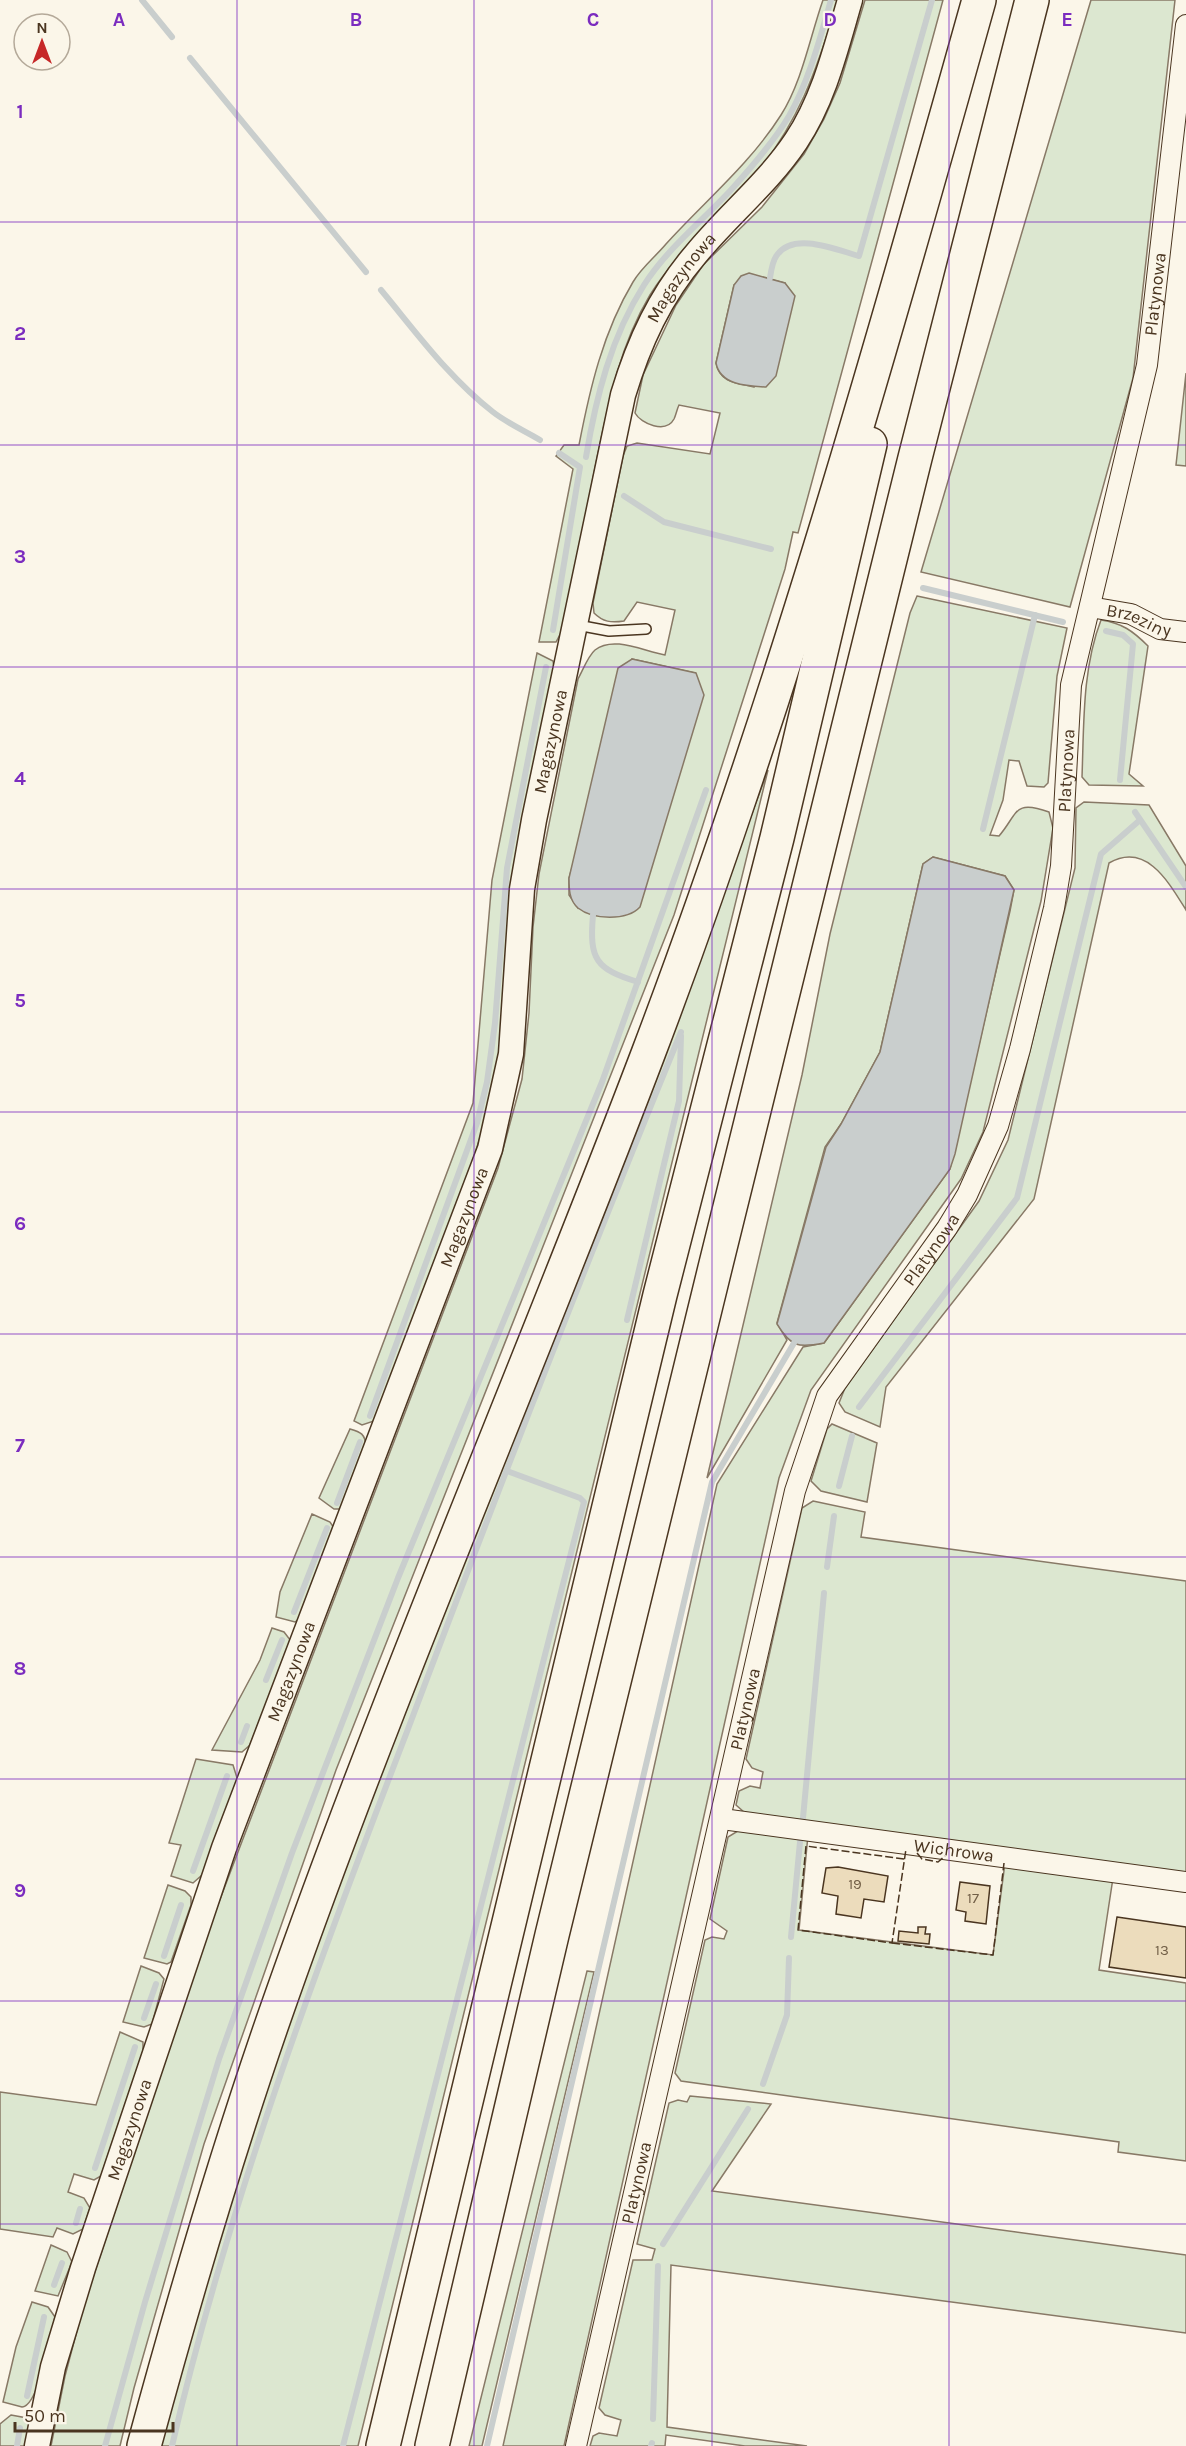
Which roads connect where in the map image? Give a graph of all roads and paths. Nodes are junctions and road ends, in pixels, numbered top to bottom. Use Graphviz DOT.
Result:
graph roads {
  1 [pos="850,0"];
  2 [pos="979,0"];
  3 [pos="1032,0"];
  4 [pos="1186,25"];
  5 [pos="920,211"];
  6 [pos="1090,607"];
  7 [pos="575,625"];
  8 [pos="646,628"];
  9 [pos="1186,632"];
  10 [pos="722,1819"];
  11 [pos="1186,1882"];
  12 [pos="37,2446"];
  13 [pos="144,2446"];
  14 [pos="383,2446"];
  15 [pos="432,2446"];
  16 [pos="576,2446"];
  1 -- 7 [label="street, Magazynowa"];
  2 -- 5 [label="highway"];
  3 -- 15 [label="highway"];
  4 -- 6 [label="street, Platynowa"];
  5 -- 13 [label="highway"];
  5 -- 14 [label="highway"];
  6 -- 9 [label="street, Brzeziny"];
  6 -- 10 [label="street, Platynowa"];
  7 -- 8 [label="lane"];
  7 -- 12 [label="street, Magazynowa"];
  10 -- 11 [label="street, Wichrowa"];
  10 -- 16 [label="street, Platynowa"];
}
